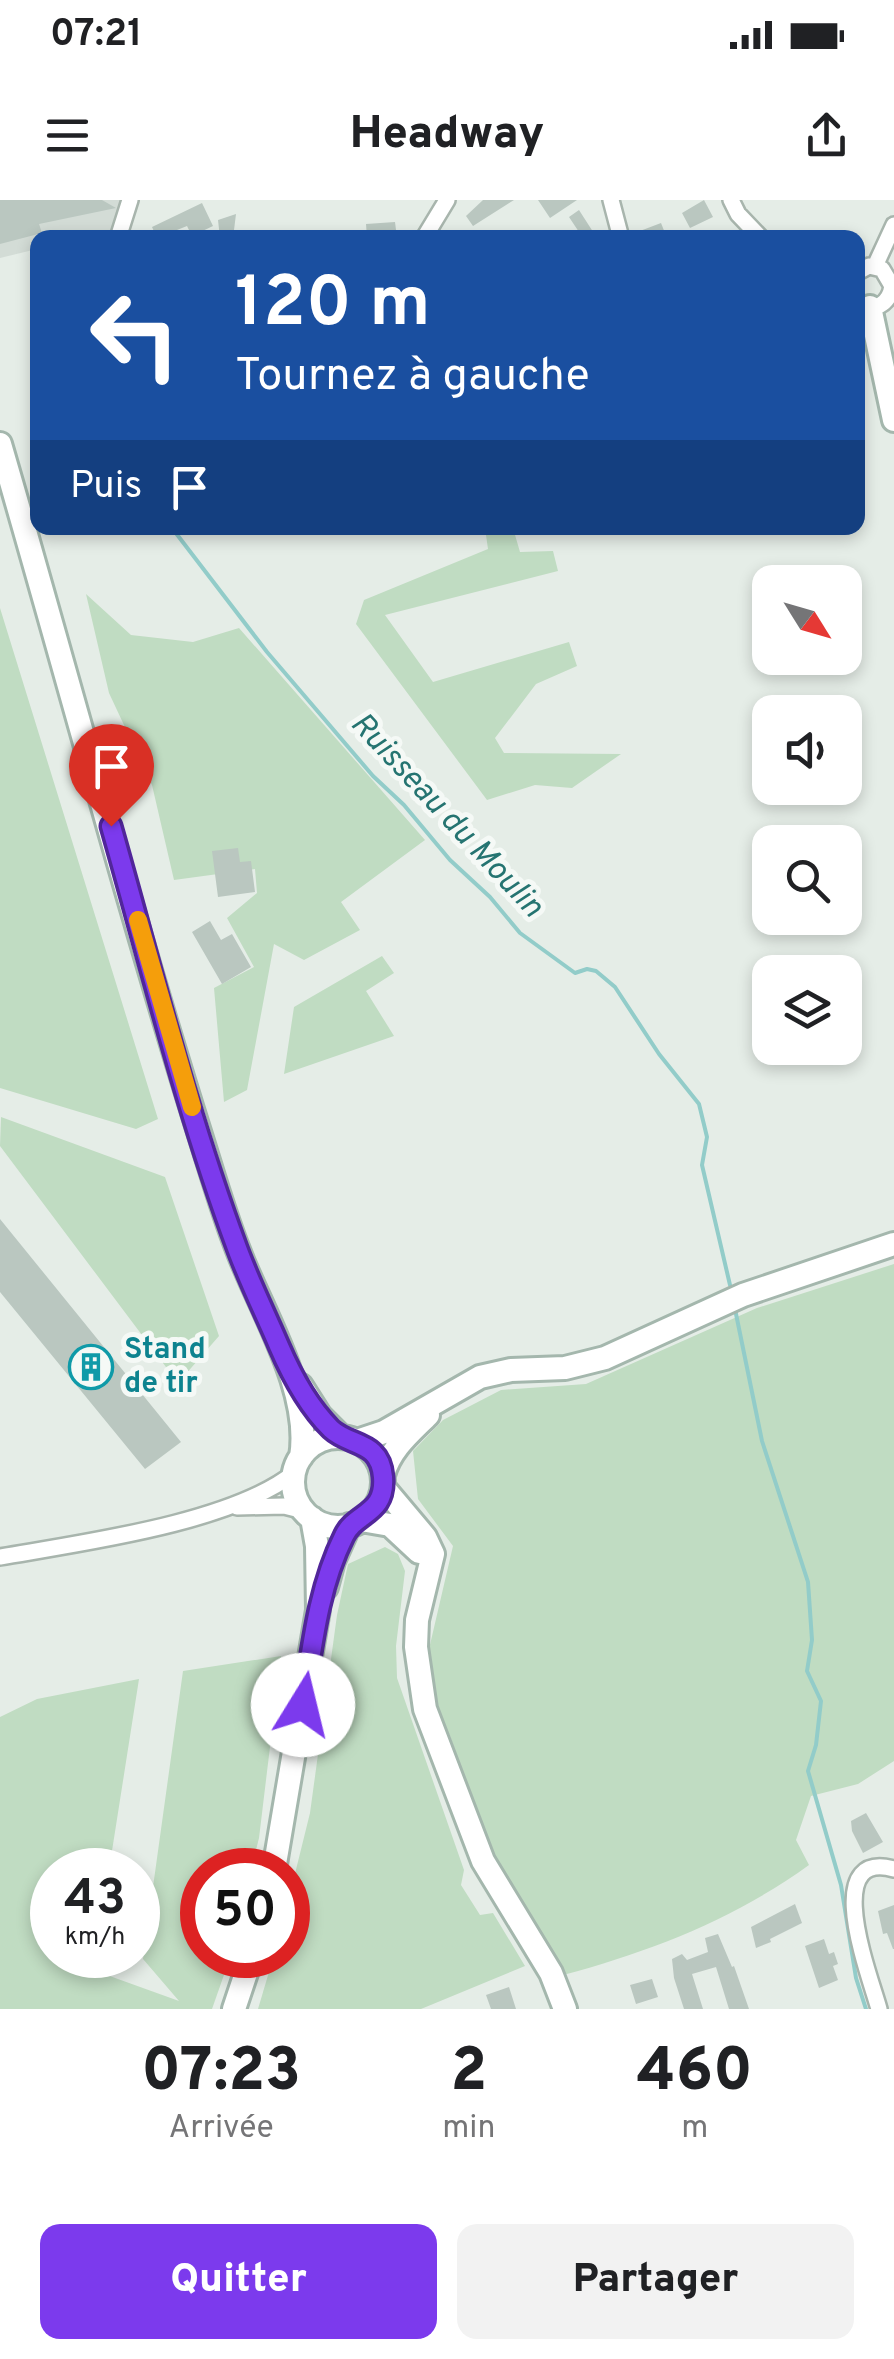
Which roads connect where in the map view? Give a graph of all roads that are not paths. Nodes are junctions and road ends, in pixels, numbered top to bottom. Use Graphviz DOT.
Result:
graph roads {
  1 [pos="130,200"];
  2 [pos="447,200"];
  3 [pos="611,200"];
  4 [pos="731,200"];
  5 [pos="894,225"];
  6 [pos="121,230"];
  7 [pos="429,230"];
  8 [pos="618,230"];
  9 [pos="753,230"];
  10 [pos="875,266"];
  11 [pos="865,270"];
  12 [pos="865,305"];
  13 [pos="865,309"];
  14 [pos="894,420"];
  15 [pos="0,444"];
  16 [pos="894,1244"];
  17 [pos="284,1358"];
  18 [pos="455,1390"];
  19 [pos="349,1439"];
  20 [pos="298,1464"];
  21 [pos="383,1481"];
  22 [pos="228,1507"];
  23 [pos="308,1514"];
  24 [pos="355,1523"];
  25 [pos="0,1557"];
  26 [pos="430,1573"];
  27 [pos="318,1610"];
  28 [pos="278,1848"];
  29 [pos="894,1870"];
  30 [pos="244,1978"];
  31 [pos="234,2009"];
  32 [pos="565,2009"];
  33 [pos="879,2009"];
  1 -- 6 [label="street"];
  2 -- 7 [label="street"];
  3 -- 8 [label="street"];
  4 -- 9 [label="street"];
  5 -- 10 [label="street"];
  10 -- 11 [label="street"];
  10 -- 12 [label="street"];
  13 -- 14 [label="main road"];
  15 -- 17 [label="main road"];
  16 -- 18 [label="main road"];
  17 -- 19 [label="main road"];
  17 -- 20 [label="main road"];
  18 -- 19 [label="main road"];
  18 -- 21 [label="main road"];
  19 -- 20 [label="main road"];
  19 -- 21 [label="main road"];
  20 -- 22 [label="street"];
  20 -- 23 [label="main road"];
  21 -- 24 [label="main road"];
  21 -- 26 [label="main road"];
  22 -- 23 [label="street"];
  22 -- 25 [label="street"];
  23 -- 24 [label="main road"];
  23 -- 27 [label="main road"];
  24 -- 26 [label="main road"];
  24 -- 27 [label="main road"];
  26 -- 32 [label="main road"];
  27 -- 28 [label="main road"];
  29 -- 33 [label="street"];
  30 -- 31 [label="main road"];
}
